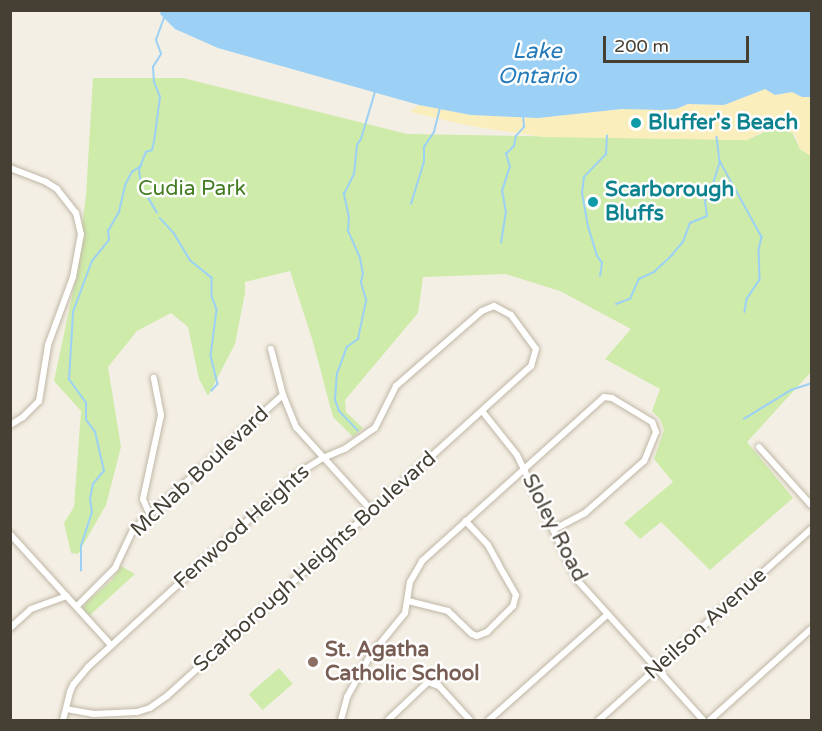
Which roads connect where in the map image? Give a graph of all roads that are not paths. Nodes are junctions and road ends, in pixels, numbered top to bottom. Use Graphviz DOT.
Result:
graph roads {
  1 [pos="10,168"];
  2 [pos="494,306"];
  3 [pos="271,349"];
  4 [pos="154,378"];
  5 [pos="283,395"];
  6 [pos="482,411"];
  7 [pos="10,425"];
  8 [pos="759,447"];
  9 [pos="322,458"];
  10 [pos="524,469"];
  11 [pos="812,506"];
  12 [pos="371,510"];
  13 [pos="150,515"];
  14 [pos="466,522"];
  15 [pos="812,528"];
  16 [pos="553,530"];
  17 [pos="10,534"];
  18 [pos="67,596"];
  19 [pos="408,601"];
  20 [pos="77,606"];
  21 [pos="608,614"];
  22 [pos="10,628"];
  23 [pos="812,628"];
  24 [pos="111,645"];
  25 [pos="657,669"];
  26 [pos="66,709"];
  27 [pos="63,720"];
  28 [pos="341,720"];
  29 [pos="388,720"];
  30 [pos="470,720"];
  31 [pos="489,720"];
  32 [pos="599,720"];
  33 [pos="703,720"];
  34 [pos="710,720"];
  1 -- 7 [label="street"];
  2 -- 6 [label="street, Scarborough Heights Boulevard"];
  2 -- 9 [label="street, Fenwood Heights"];
  3 -- 5 [label="street"];
  4 -- 13 [label="street"];
  5 -- 9 [label="street"];
  5 -- 13 [label="street, McNab Boulevard"];
  6 -- 10 [label="street, Sloley Road"];
  6 -- 12 [label="street, Scarborough Heights Boulevard"];
  8 -- 11 [label="street"];
  9 -- 12 [label="street"];
  9 -- 24 [label="street, Fenwood Heights"];
  10 -- 14 [label="street"];
  10 -- 16 [label="street, Sloley Road"];
  10 -- 16 [label="street"];
  12 -- 26 [label="street, Scarborough Heights Boulevard"];
  13 -- 20 [label="street, McNab Boulevard"];
  14 -- 19 [label="street"];
  14 -- 19 [label="street"];
  15 -- 25 [label="street, Neilson Avenue"];
  16 -- 21 [label="street, Sloley Road"];
  17 -- 18 [label="street"];
  18 -- 20 [label="street"];
  18 -- 22 [label="street"];
  19 -- 28 [label="street"];
  20 -- 24 [label="street"];
  21 -- 25 [label="street, Sloley Road"];
  21 -- 31 [label="street"];
  23 -- 34 [label="street"];
  24 -- 26 [label="street, Fenwood Heights"];
  25 -- 32 [label="street, Neilson Avenue"];
  25 -- 33 [label="street, Sloley Road"];
  26 -- 27 [label="street, Fenwood Heights"];
  29 -- 30 [label="street"];
}
